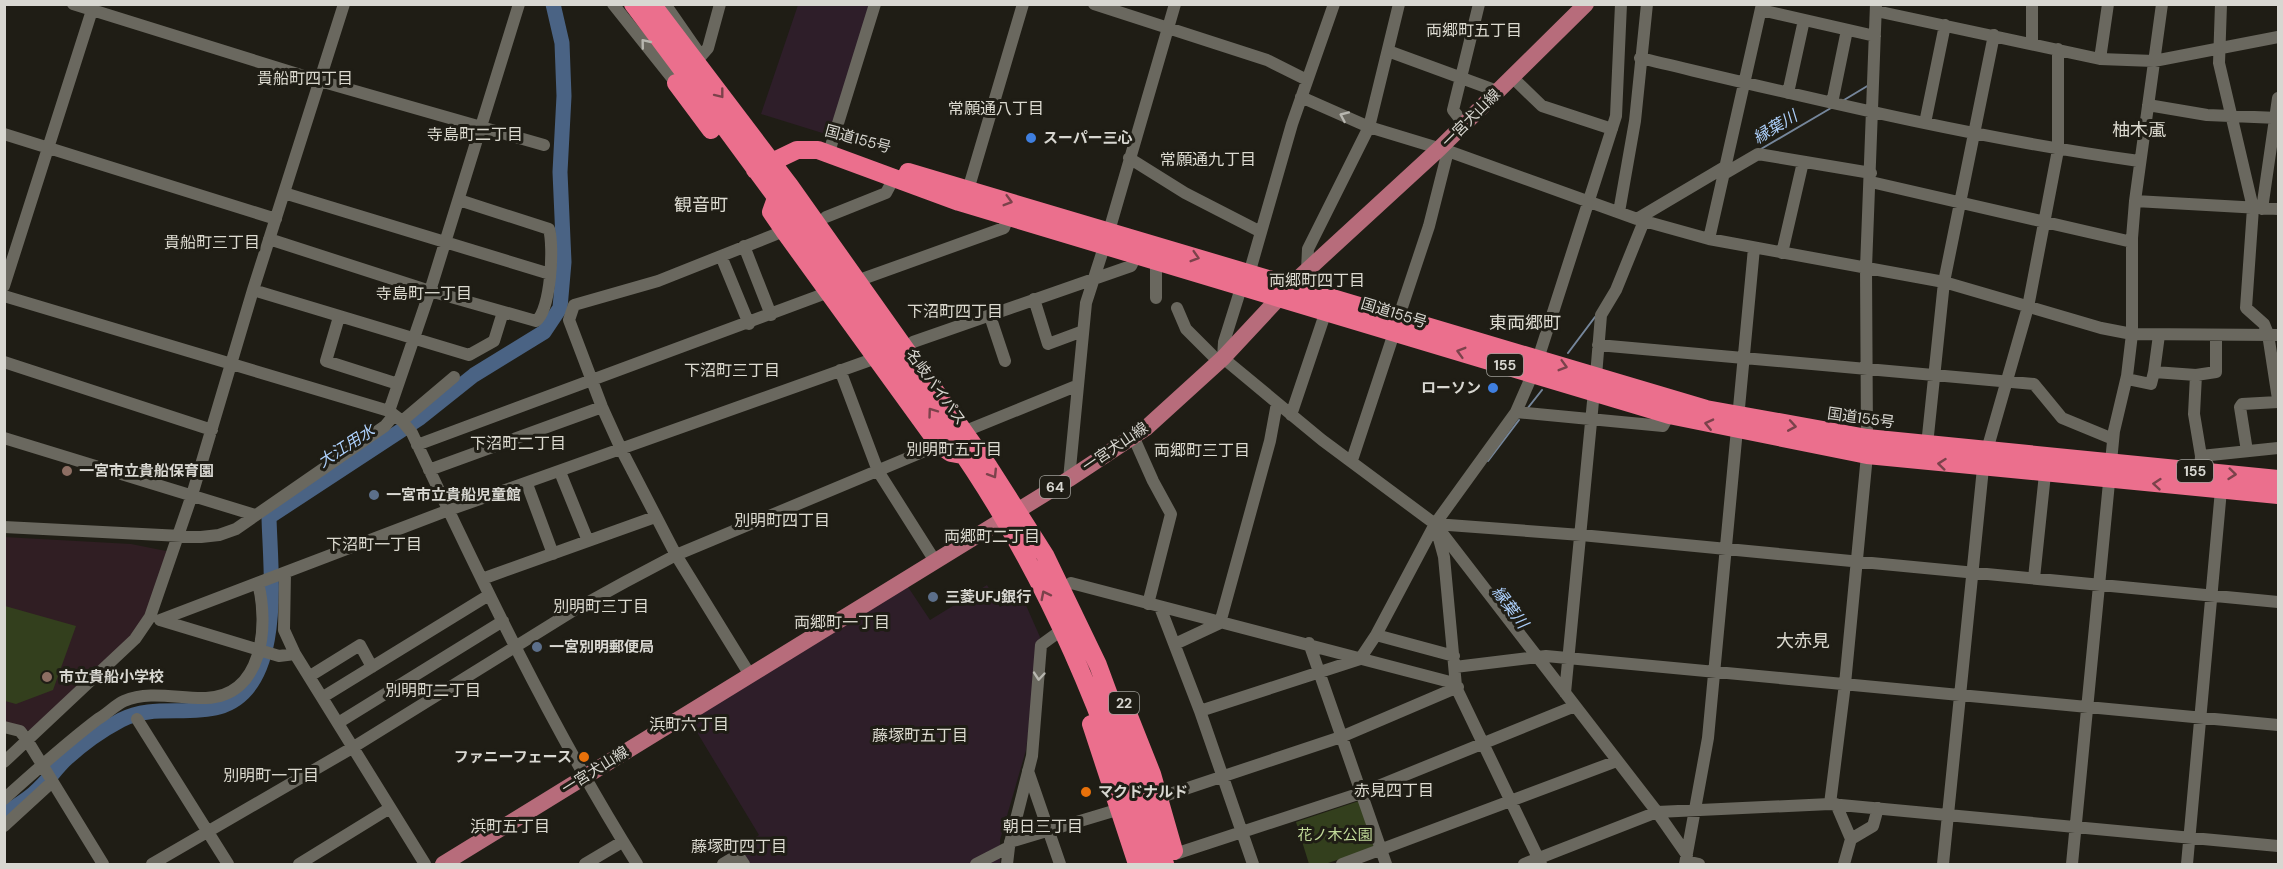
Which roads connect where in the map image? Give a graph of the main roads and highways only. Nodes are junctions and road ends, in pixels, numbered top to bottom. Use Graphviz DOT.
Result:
graph roads {
  1 [pos="633,4"];
  2 [pos="652,4"];
  3 [pos="1586,4"];
  4 [pos="765,163"];
  5 [pos="783,192"];
  6 [pos="1106,239"];
  7 [pos="1245,281"];
  8 [pos="1291,285"];
  9 [pos="1278,299"];
  10 [pos="1397,324"];
  11 [pos="1595,384"];
  12 [pos="1736,423"];
  13 [pos="960,427"];
  14 [pos="1867,447"];
  15 [pos="962,455"];
  16 [pos="1985,459"];
  17 [pos="2110,472"];
  18 [pos="2278,479"];
  19 [pos="2278,495"];
  20 [pos="1011,515"];
  21 [pos="1045,555"];
  22 [pos="1081,672"];
  23 [pos="1133,760"];
  24 [pos="1152,774"];
  25 [pos="1144,859"];
  26 [pos="1171,861"];
  27 [pos="442,864"];
  1 -- 4 [label="highway, 名岐バイパス / 22"];
  2 -- 4 [label="highway, 名岐バイパス / 22, one-way"];
  3 -- 8 [label="main road, 一宮犬山線 / 64"];
  4 -- 5 [label="highway, 名岐バイパス / 22"];
  4 -- 6 [label="highway, 国道155号 / 155"];
  4 -- 6 [label="highway, 国道155号 / 155, one-way"];
  5 -- 13 [label="highway, 名岐バイパス / 22"];
  5 -- 13 [label="highway, 22"];
  15 -- 5 [label="highway, 名岐バイパス / 22, one-way"];
  5 -- 15 [label="highway, 22"];
  6 -- 7 [label="highway, 国道155号 / 155, one-way"];
  6 -- 7 [label="highway, 国道155号 / 155"];
  7 -- 8 [label="highway, 国道155号 / 155"];
  7 -- 9 [label="highway, 国道155号 / 155"];
  8 -- 9 [label="main road, 一宮犬山線 / 64"];
  8 -- 10 [label="highway, 国道155号 / 155"];
  9 -- 10 [label="highway, 国道155号 / 155"];
  9 -- 20 [label="main road, 一宮犬山線 / 64"];
  10 -- 11 [label="highway, 国道155号 / 155"];
  11 -- 12 [label="highway, 国道155号 / 155"];
  12 -- 11 [label="highway, 国道155号 / 155, one-way"];
  12 -- 14 [label="highway, 国道155号 / 155"];
  13 -- 20 [label="highway, 名岐バイパス / 22, one-way"];
  16 -- 14 [label="highway, 国道155号 / 155, one-way"];
  14 -- 16 [label="highway, 国道155号 / 155"];
  15 -- 20 [label="highway, 名岐バイパス / 22"];
  16 -- 17 [label="highway, 国道155号 / 155"];
  16 -- 17 [label="highway, 国道155号 / 155"];
  17 -- 18 [label="highway, 国道155号 / 155, one-way"];
  19 -- 17 [label="highway, 国道155号 / 155, one-way"];
  20 -- 21 [label="highway, 名岐バイパス / 22"];
  22 -- 20 [label="highway, 名岐バイパス / 22, one-way"];
  20 -- 27 [label="main road, 一宮犬山線 / 64"];
  21 -- 23 [label="highway, 名岐バイパス / 22"];
  21 -- 24 [label="highway, 22"];
  22 -- 25 [label="highway, 名岐バイパス / 22"];
  22 -- 25 [label="highway, 22"];
  23 -- 24 [label="highway"];
  23 -- 26 [label="highway, 名岐バイパス / 22"];
  24 -- 26 [label="highway, 22"];
}
